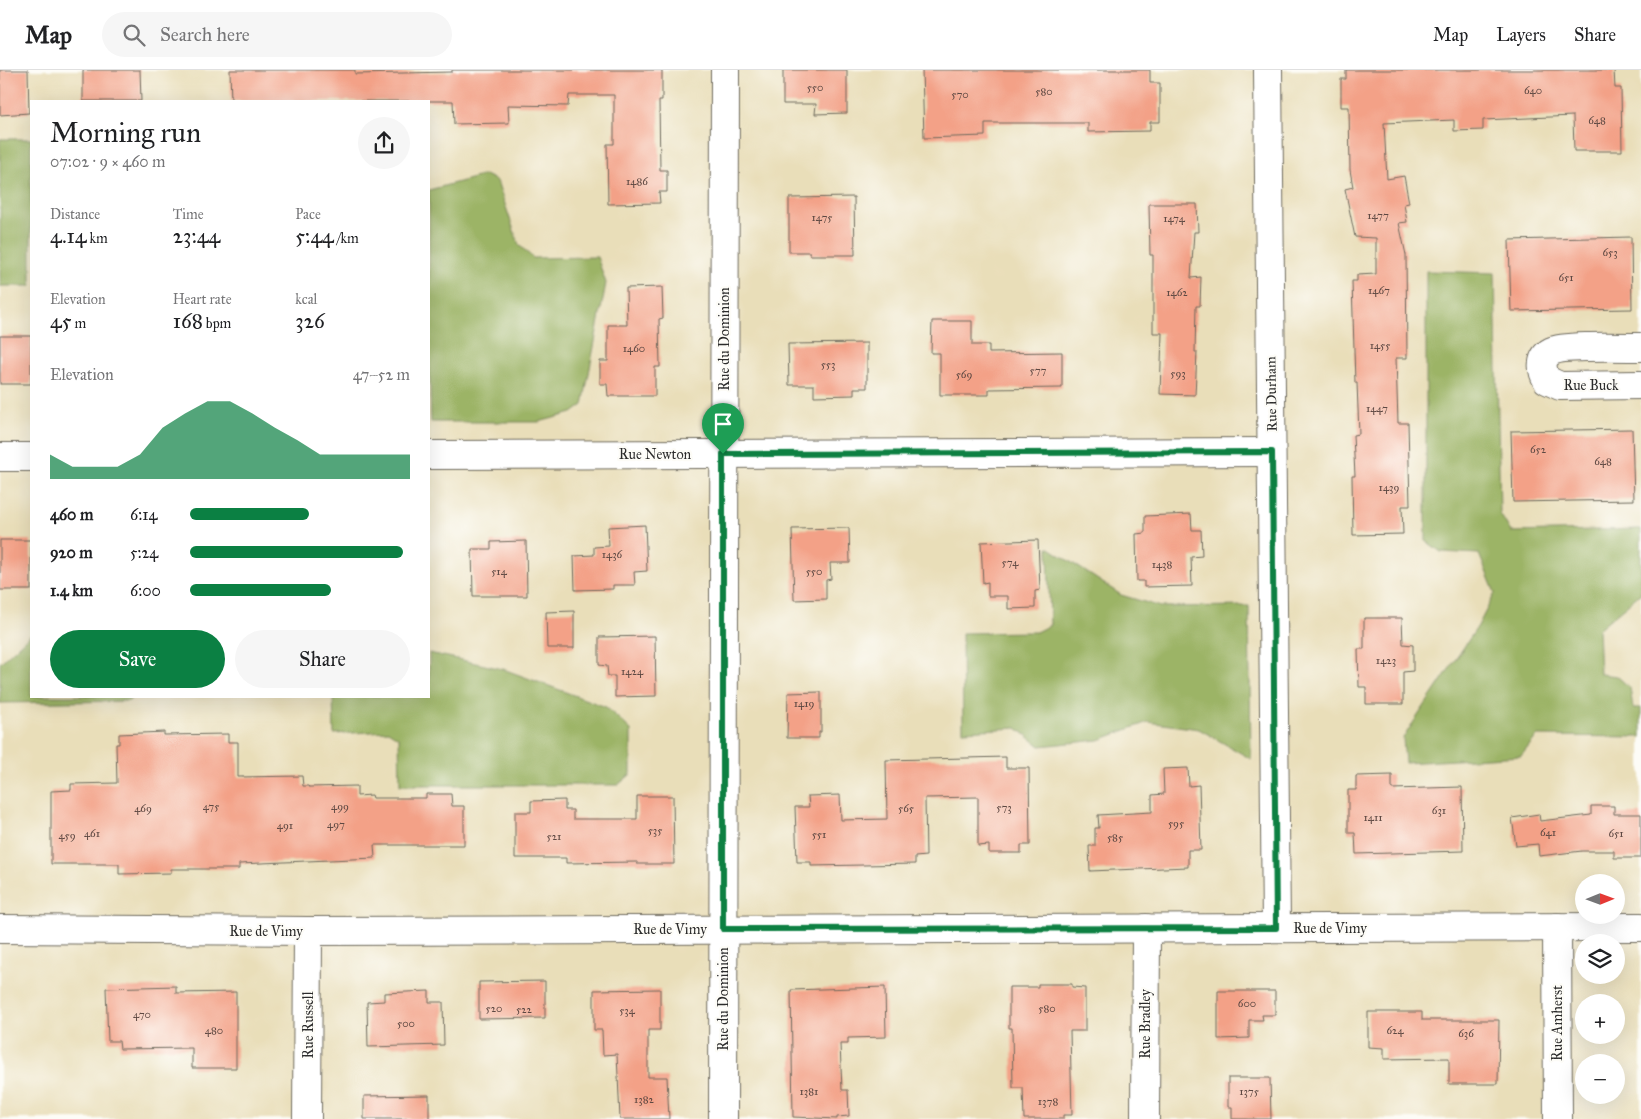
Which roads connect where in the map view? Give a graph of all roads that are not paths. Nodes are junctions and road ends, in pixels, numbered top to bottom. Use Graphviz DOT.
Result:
graph roads {
  1 [pos="725,70"];
  2 [pos="1268,70"];
  3 [pos="1641,347"];
  4 [pos="1641,385"];
  5 [pos="1272,452"];
  6 [pos="723,454"];
  7 [pos="430,455"];
  8 [pos="0,457"];
  9 [pos="30,457"];
  10 [pos="1556,927"];
  11 [pos="1641,927"];
  12 [pos="1146,928"];
  13 [pos="1276,928"];
  14 [pos="0,929"];
  15 [pos="723,929"];
  16 [pos="308,931"];
  17 [pos="307,1119"];
  18 [pos="723,1119"];
  19 [pos="1145,1119"];
  20 [pos="1558,1119"];
  1 -- 6 [label="street, Rue du Dominion"];
  2 -- 5 [label="street, Rue Durham"];
  3 -- 4 [label="street, Rue Buck"];
  5 -- 6 [label="street, Rue Newton"];
  5 -- 13 [label="street, Rue Durham"];
  6 -- 7 [label="street, Rue Newton"];
  6 -- 15 [label="street, Rue du Dominion"];
  8 -- 9 [label="street"];
  10 -- 11 [label="street, Rue de Vimy"];
  10 -- 13 [label="street, Rue de Vimy"];
  10 -- 20 [label="street, Rue Amherst"];
  12 -- 13 [label="street, Rue de Vimy"];
  12 -- 15 [label="street, Rue de Vimy"];
  12 -- 19 [label="street, Rue Bradley"];
  14 -- 16 [label="street, Rue de Vimy"];
  15 -- 16 [label="street, Rue de Vimy"];
  15 -- 18 [label="street, Rue du Dominion"];
  16 -- 17 [label="street, Rue Russell"];
}
